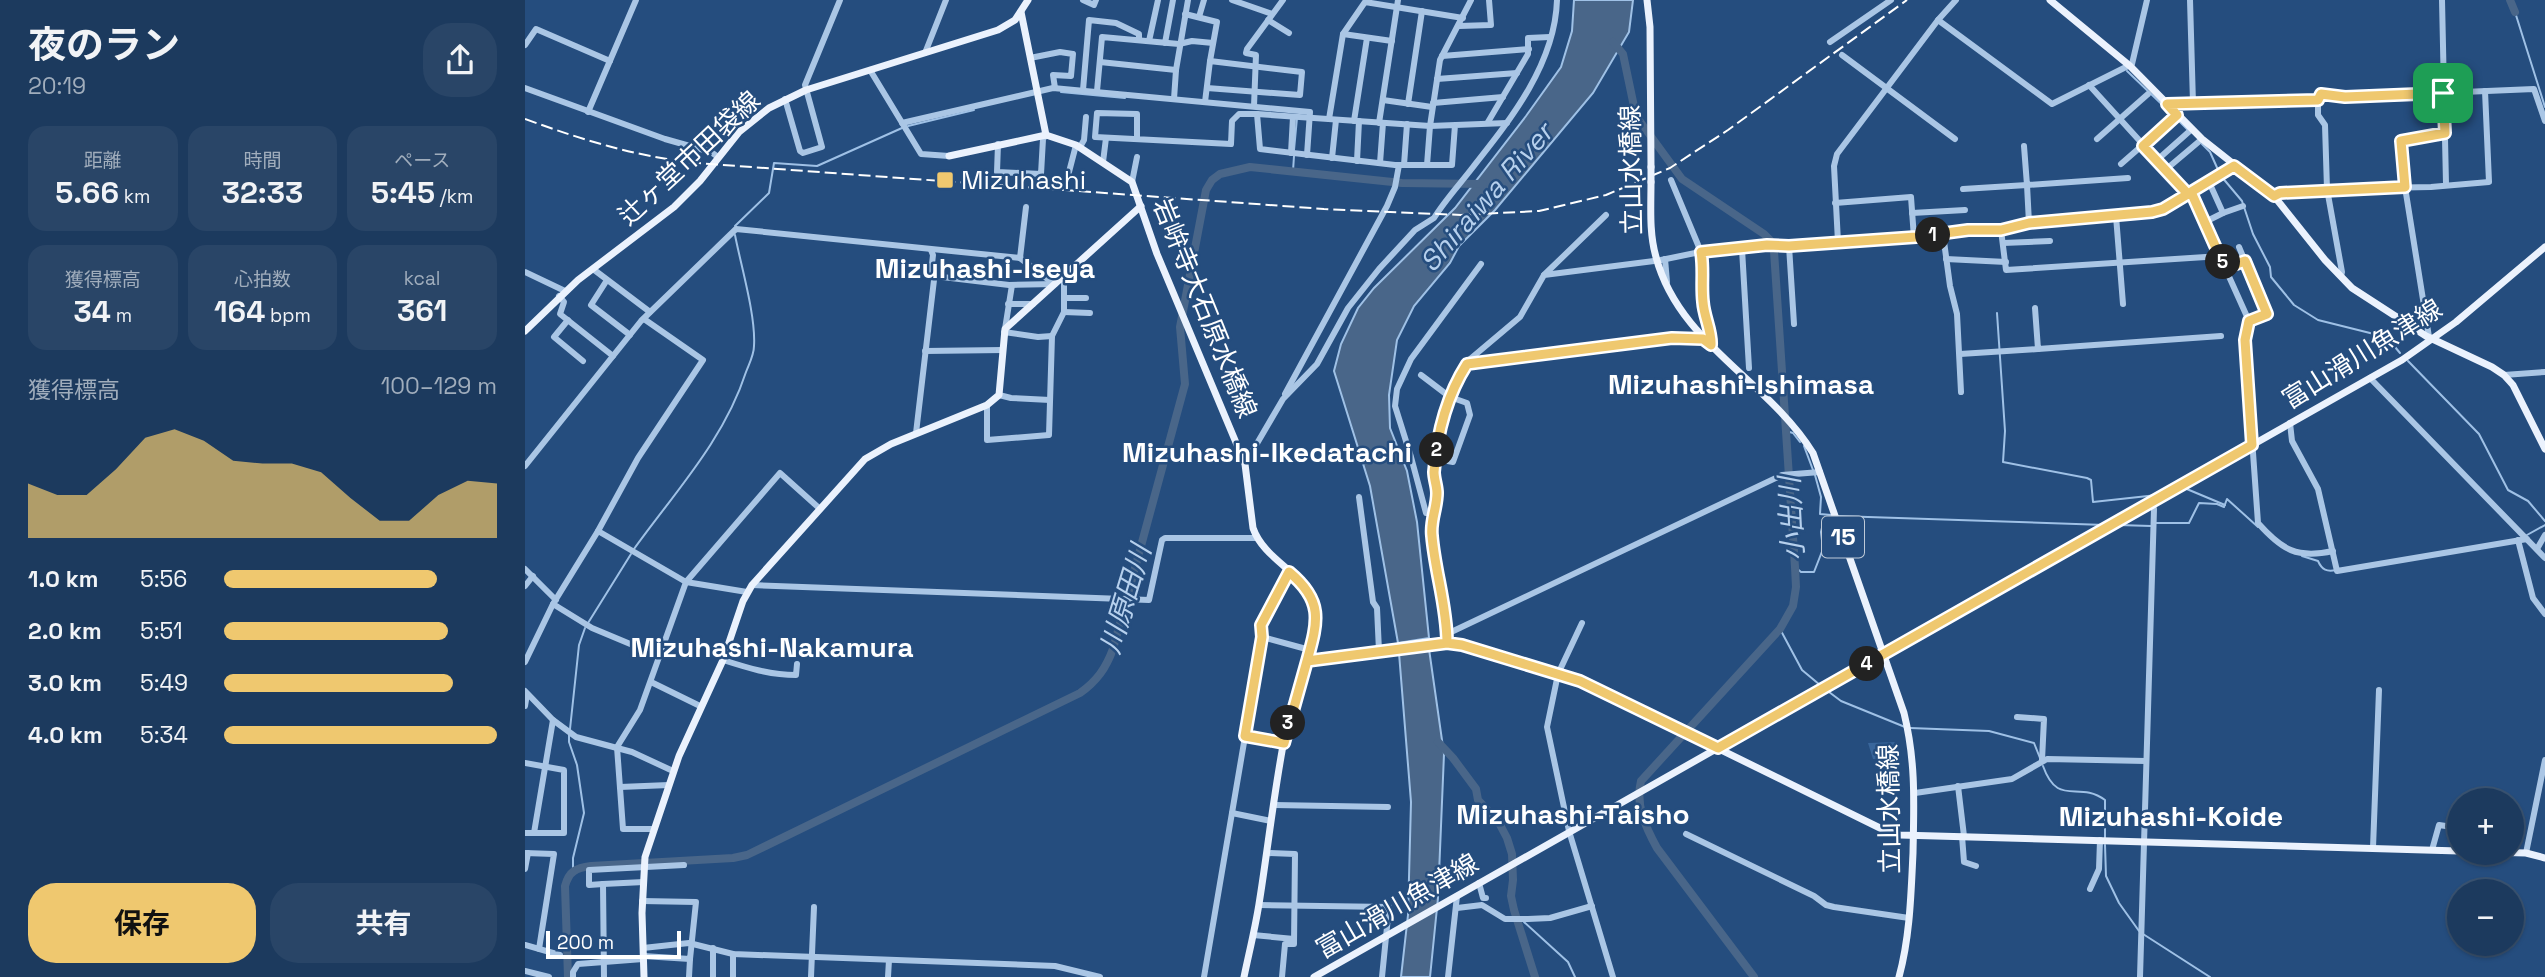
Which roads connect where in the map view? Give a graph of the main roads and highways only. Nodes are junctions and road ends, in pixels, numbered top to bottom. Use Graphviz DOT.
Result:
graph roads {
  1 [pos="1028,0"];
  2 [pos="1647,0"];
  3 [pos="2050,0"];
  4 [pos="1021,12"];
  5 [pos="1046,135"];
  6 [pos="949,156"];
  7 [pos="1141,206"];
  8 [pos="2545,247"];
  9 [pos="525,331"];
  10 [pos="2431,338"];
  11 [pos="2545,449"];
  12 [pos="1884,654"];
  13 [pos="1307,661"];
  14 [pos="1718,748"];
  15 [pos="1913,836"];
  16 [pos="2447,851"];
  17 [pos="2524,853"];
  18 [pos="2545,858"];
  19 [pos="644,977"];
  20 [pos="1244,977"];
  21 [pos="1314,977"];
  22 [pos="1900,977"];
  1 -- 4 [label="main road"];
  2 -- 12 [label="main road, 立山水橋線 / 15, bridge"];
  3 -- 10 [label="main road"];
  4 -- 5 [label="main road"];
  4 -- 9 [label="main road, 辻ヶ堂市田袋線"];
  5 -- 6 [label="main road"];
  5 -- 7 [label="main road, 岩峅寺大石原水橋線"];
  7 -- 13 [label="main road, 岩峅寺大石原水橋線"];
  7 -- 19 [label="main road"];
  8 -- 10 [label="main road, 富山滑川魚津線"];
  10 -- 11 [label="main road"];
  10 -- 12 [label="main road, 富山滑川魚津線"];
  12 -- 14 [label="main road, 富山滑川魚津線"];
  12 -- 15 [label="main road, 立山水橋線 / 15"];
  13 -- 14 [label="main road"];
  13 -- 20 [label="main road"];
  14 -- 15 [label="main road"];
  14 -- 21 [label="main road, 富山滑川魚津線"];
  15 -- 16 [label="main road"];
  15 -- 22 [label="main road, 立山水橋線 / 15"];
  17 -- 18 [label="main road"];
}
